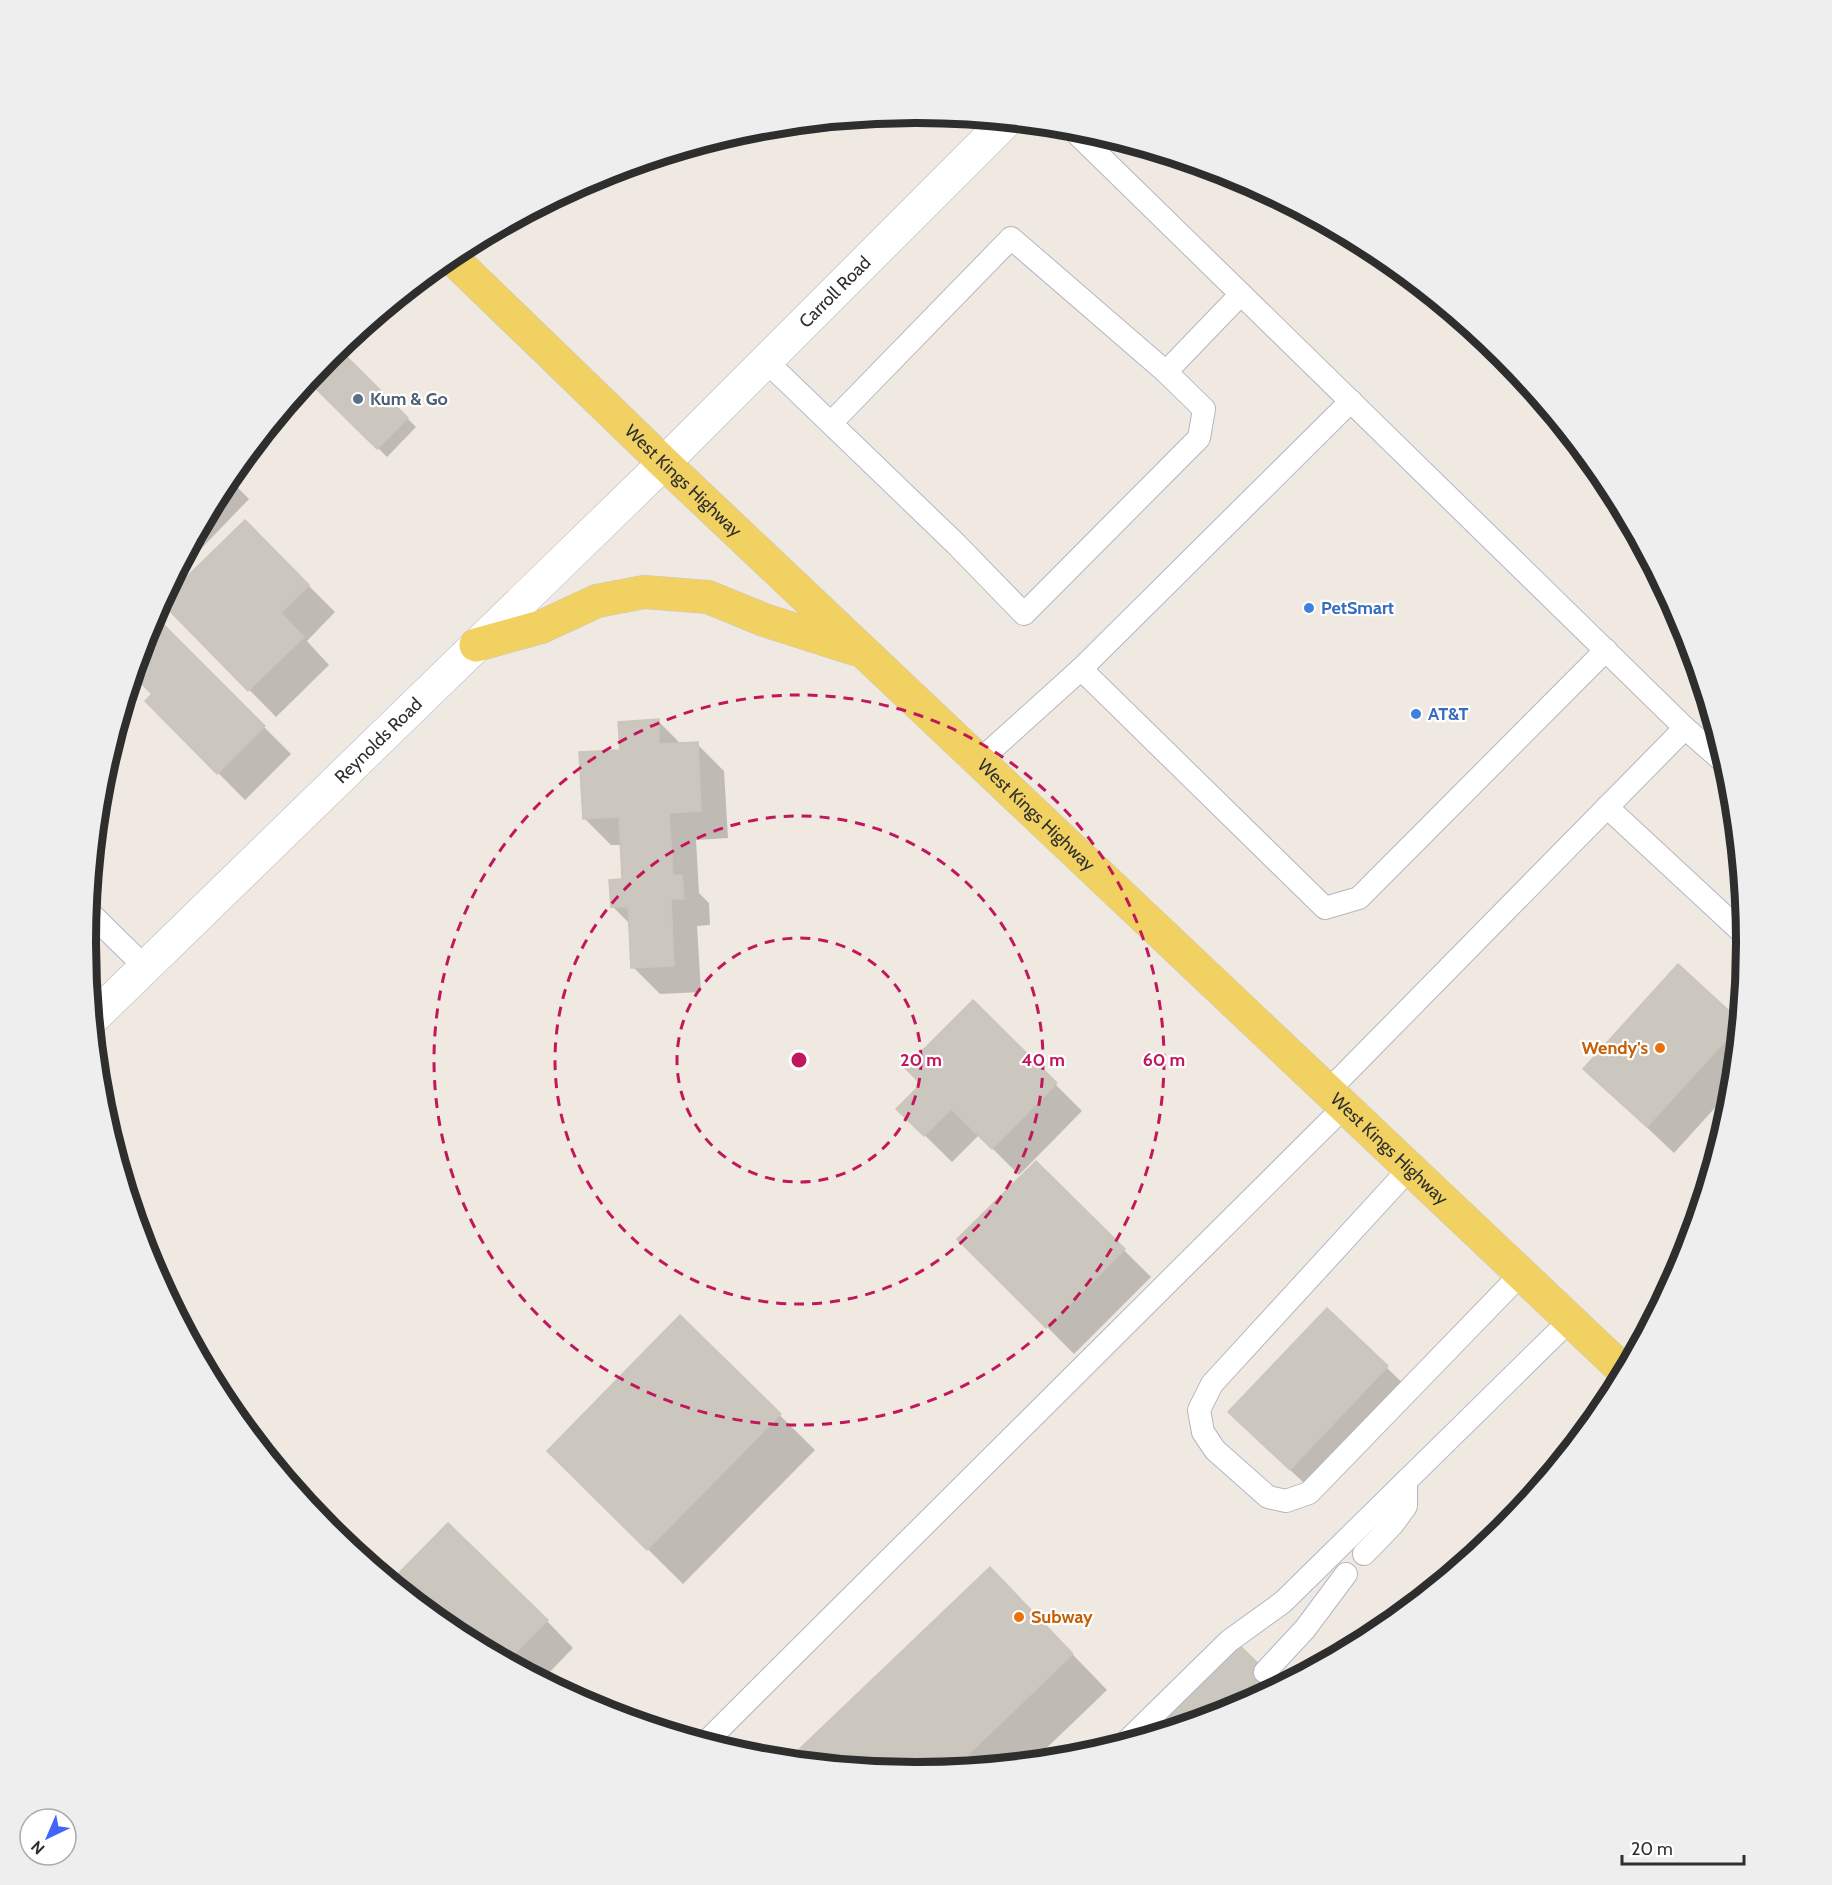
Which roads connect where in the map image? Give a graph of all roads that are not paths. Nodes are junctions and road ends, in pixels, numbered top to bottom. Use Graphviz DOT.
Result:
graph roads {
  1 [pos="1000,127"];
  2 [pos="1083,140"];
  3 [pos="458,263"];
  4 [pos="1241,294"];
  5 [pos="766,360"];
  6 [pos="1166,372"];
  7 [pos="1351,401"];
  8 [pos="831,423"];
  9 [pos="664,463"];
  10 [pos="476,645"];
  11 [pos="1606,650"];
  12 [pos="864,652"];
  13 [pos="1081,669"];
  14 [pos="1685,728"];
  15 [pos="1713,753"];
  16 [pos="979,761"];
  17 [pos="1607,807"];
  18 [pos="97,921"];
  19 [pos="1735,926"];
  20 [pos="145,967"];
  21 [pos="99,1012"];
  22 [pos="1336,1099"];
  23 [pos="1410,1168"];
  24 [pos="1521,1274"];
  25 [pos="1570,1320"];
  26 [pos="1618,1366"];
  27 [pos="1406,1481"];
  28 [pos="1364,1554"];
  29 [pos="1346,1574"];
  30 [pos="1265,1672"];
  31 [pos="1136,1733"];
  32 [pos="712,1737"];
  1 -- 5 [label="street, Carroll Road"];
  2 -- 4 [label="lane"];
  3 -- 9 [label="main road, West Kings Highway"];
  4 -- 6 [label="lane"];
  4 -- 7 [label="lane"];
  5 -- 8 [label="lane"];
  5 -- 9 [label="street, Carroll Road"];
  6 -- 8 [label="lane"];
  6 -- 8 [label="lane"];
  7 -- 11 [label="lane"];
  7 -- 13 [label="lane"];
  9 -- 10 [label="street, Reynolds Road"];
  9 -- 12 [label="main road, West Kings Highway"];
  10 -- 12 [label="main road"];
  10 -- 20 [label="street, Reynolds Road"];
  11 -- 13 [label="lane"];
  11 -- 14 [label="lane"];
  12 -- 16 [label="main road, West Kings Highway"];
  13 -- 16 [label="lane"];
  14 -- 15 [label="lane"];
  14 -- 17 [label="lane"];
  16 -- 22 [label="main road, West Kings Highway"];
  17 -- 19 [label="lane"];
  17 -- 22 [label="lane"];
  18 -- 20 [label="lane"];
  20 -- 21 [label="street, Reynolds Road"];
  22 -- 23 [label="main road, West Kings Highway"];
  22 -- 32 [label="lane"];
  23 -- 24 [label="main road, West Kings Highway"];
  23 -- 24 [label="lane"];
  24 -- 25 [label="main road, West Kings Highway"];
  25 -- 26 [label="main road, West Kings Highway"];
  25 -- 27 [label="lane"];
  27 -- 28 [label="lane"];
  27 -- 31 [label="lane"];
  29 -- 30 [label="lane"];
}
